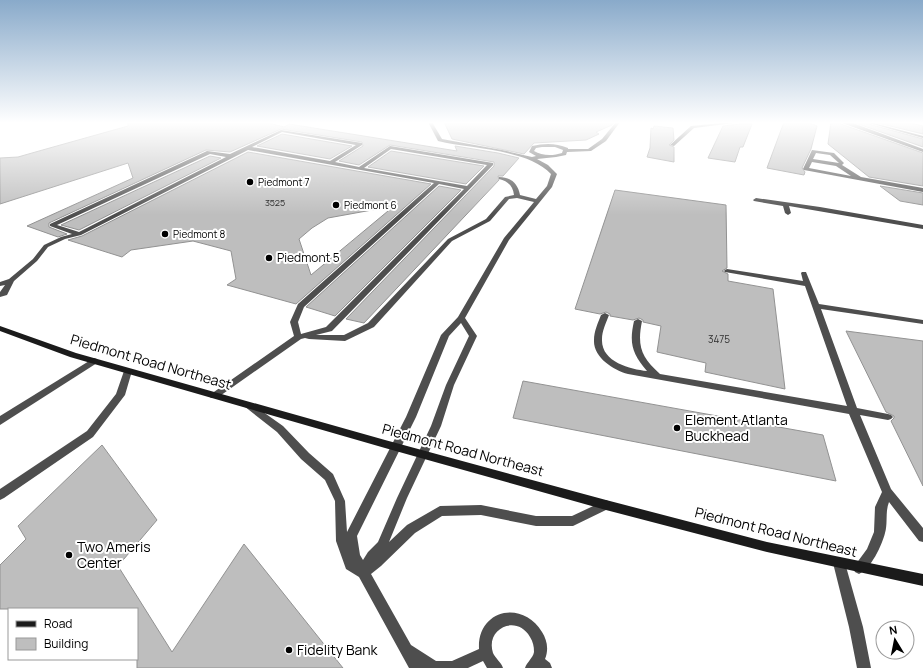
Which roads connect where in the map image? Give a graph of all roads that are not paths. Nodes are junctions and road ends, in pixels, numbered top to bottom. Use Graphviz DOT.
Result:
graph roads {
  1 [pos="206,153"];
  2 [pos="215,153"];
  3 [pos="237,153"];
  4 [pos="276,153"];
  5 [pos="346,153"];
  6 [pos="382,153"];
  7 [pos="427,153"];
  8 [pos="515,153"];
  9 [pos="532,153"];
  10 [pos="563,153"];
  11 [pos="813,153"];
  12 [pos="827,153"];
  13 [pos="231,156"];
  14 [pos="536,157"];
  15 [pos="810,160"];
  16 [pos="331,163"];
  17 [pos="838,165"];
  18 [pos="360,169"];
  19 [pos="501,178"];
  20 [pos="860,179"];
  21 [pos="437,183"];
  22 [pos="468,188"];
  23 [pos="923,190"];
  24 [pos="517,196"];
  25 [pos="756,200"];
  26 [pos="538,201"];
  27 [pos="786,204"];
  28 [pos="788,213"];
  29 [pos="923,227"];
  30 [pos="79,234"];
  31 [pos="728,271"];
  32 [pos="804,273"];
  33 [pos="11,280"];
  34 [pos="0,284"];
  35 [pos="808,284"];
  36 [pos="0,295"];
  37 [pos="816,306"];
  38 [pos="605,315"];
  39 [pos="461,318"];
  40 [pos="638,321"];
  41 [pos="923,322"];
  42 [pos="0,328"];
  43 [pos="298,337"];
  44 [pos="94,361"];
  45 [pos="128,371"];
  46 [pos="658,377"];
  47 [pos="214,396"];
  48 [pos="249,406"];
  49 [pos="853,411"];
  50 [pos="888,417"];
  51 [pos="0,421"];
  52 [pos="395,447"];
  53 [pos="422,454"];
  54 [pos="886,492"];
  55 [pos="0,495"];
  56 [pos="606,505"];
  57 [pos="923,537"];
  58 [pos="839,563"];
  59 [pos="859,568"];
  60 [pos="363,572"];
  61 [pos="923,580"];
  62 [pos="408,650"];
  63 [pos="486,654"];
  64 [pos="539,666"];
  65 [pos="417,668"];
  66 [pos="496,668"];
  67 [pos="864,668"];
  1 -- 30 [label="street"];
  2 -- 13 [label="street"];
  3 -- 13 [label="street"];
  4 -- 16 [label="street"];
  5 -- 16 [label="street"];
  6 -- 18 [label="street"];
  7 -- 22 [label="street"];
  8 -- 14 [label="street"];
  9 -- 14 [label="street"];
  10 -- 14 [label="street"];
  11 -- 15 [label="street"];
  12 -- 17 [label="street"];
  13 -- 30 [label="street"];
  14 -- 26 [label="street"];
  15 -- 17 [label="street"];
  15 -- 20 [label="street"];
  16 -- 18 [label="street"];
  17 -- 20 [label="street"];
  18 -- 21 [label="street"];
  19 -- 24 [label="street"];
  20 -- 23 [label="street"];
  21 -- 22 [label="street"];
  21 -- 43 [label="street"];
  22 -- 43 [label="street"];
  24 -- 26 [label="street"];
  24 -- 43 [label="street"];
  25 -- 27 [label="street"];
  26 -- 39 [label="street"];
  27 -- 28 [label="street"];
  27 -- 29 [label="street"];
  30 -- 33 [label="street"];
  31 -- 35 [label="street"];
  32 -- 35 [label="street"];
  33 -- 34 [label="street"];
  33 -- 36 [label="street"];
  35 -- 37 [label="street"];
  37 -- 41 [label="street"];
  37 -- 49 [label="street"];
  38 -- 46 [label="street"];
  39 -- 52 [label="street"];
  39 -- 53 [label="street"];
  40 -- 46 [label="street"];
  42 -- 44 [label="main road, Piedmont Road Northeast"];
  43 -- 47 [label="street"];
  44 -- 45 [label="main road, Piedmont Road Northeast"];
  44 -- 51 [label="street"];
  45 -- 47 [label="main road, Piedmont Road Northeast"];
  45 -- 55 [label="street"];
  46 -- 49 [label="street"];
  47 -- 48 [label="main road, Piedmont Road Northeast"];
  48 -- 52 [label="main road, Piedmont Road Northeast"];
  48 -- 60 [label="street"];
  49 -- 50 [label="street"];
  49 -- 54 [label="street"];
  52 -- 53 [label="main road, Piedmont Road Northeast"];
  52 -- 60 [label="street"];
  53 -- 56 [label="main road, Piedmont Road Northeast"];
  53 -- 60 [label="street"];
  54 -- 57 [label="street"];
  54 -- 59 [label="street"];
  56 -- 58 [label="main road, Piedmont Road Northeast"];
  56 -- 60 [label="street"];
  58 -- 59 [label="main road, Piedmont Road Northeast"];
  58 -- 67 [label="street"];
  59 -- 61 [label="main road, Piedmont Road Northeast"];
  60 -- 62 [label="street"];
  62 -- 63 [label="street"];
  62 -- 65 [label="street"];
  63 -- 64 [label="street"];
  63 -- 66 [label="street"];
}
